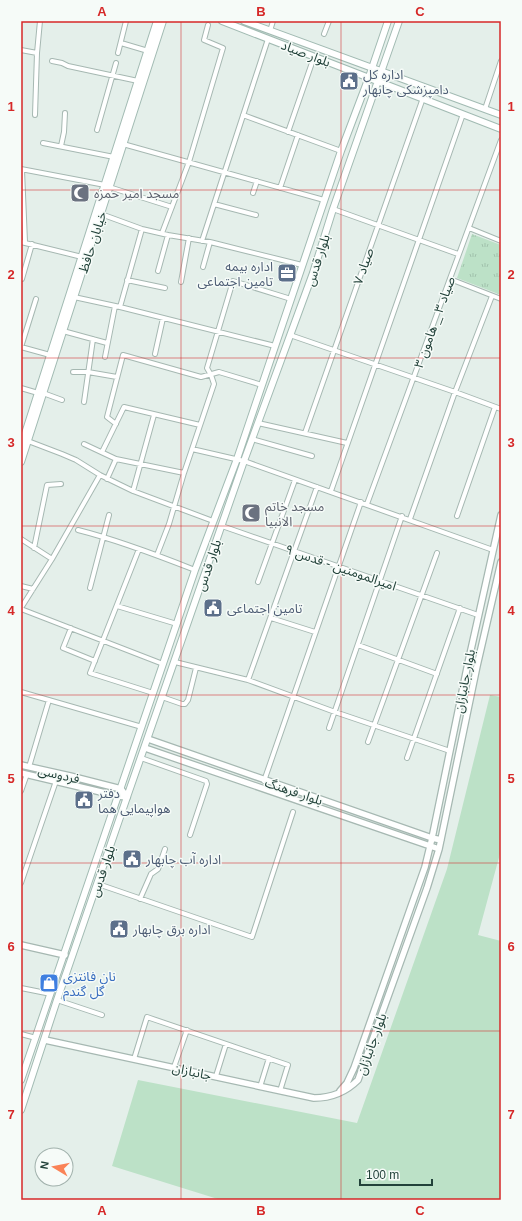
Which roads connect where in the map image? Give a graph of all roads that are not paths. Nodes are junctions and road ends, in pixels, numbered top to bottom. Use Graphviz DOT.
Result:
graph roads {
  1 [pos="40,21"];
  2 [pos="126,21"];
  3 [pos="157,21"];
  4 [pos="162,21"];
  5 [pos="222,21"];
  6 [pos="244,21"];
  7 [pos="274,21"];
  8 [pos="329,21"];
  9 [pos="388,21"];
  10 [pos="399,21"];
  11 [pos="208,26"];
  12 [pos="270,31"];
  13 [pos="324,34"];
  14 [pos="268,39"];
  15 [pos="121,43"];
  16 [pos="21,50"];
  17 [pos="148,51"];
  18 [pos="118,52"];
  19 [pos="37,53"];
  20 [pos="314,57"];
  21 [pos="52,61"];
  22 [pos="501,61"];
  23 [pos="116,63"];
  24 [pos="372,68"];
  25 [pos="380,71"];
  26 [pos="112,76"];
  27 [pos="369,77"];
  28 [pos="377,80"];
  29 [pos="138,81"];
  30 [pos="423,98"];
  31 [pos="485,109"];
  32 [pos="65,112"];
  33 [pos="463,114"];
  34 [pos="35,115"];
  35 [pos="243,115"];
  36 [pos="501,115"];
  37 [pos="501,129"];
  38 [pos="97,130"];
  39 [pos="288,132"];
  40 [pos="298,135"];
  41 [pos="501,140"];
  42 [pos="43,143"];
  43 [pos="123,144"];
  44 [pos="61,146"];
  45 [pos="341,151"];
  46 [pos="114,157"];
  47 [pos="189,162"];
  48 [pos="22,170"];
  49 [pos="224,172"];
  50 [pos="256,181"];
  51 [pos="107,186"];
  52 [pos="280,188"];
  53 [pos="253,193"];
  54 [pos="324,200"];
  55 [pos="214,204"];
  56 [pos="22,206"];
  57 [pos="172,207"];
  58 [pos="333,209"];
  59 [pos="101,214"];
  60 [pos="256,215"];
  61 [pos="377,225"];
  62 [pos="469,228"];
  63 [pos="142,229"];
  64 [pos="162,233"];
  65 [pos="168,235"];
  66 [pos="189,238"];
  67 [pos="418,240"];
  68 [pos="202,241"];
  69 [pos="501,241"];
  70 [pos="23,242"];
  71 [pos="210,242"];
  72 [pos="32,244"];
  73 [pos="458,254"];
  74 [pos="82,257"];
  75 [pos="302,265"];
  76 [pos="203,266"];
  77 [pos="158,271"];
  78 [pos="22,279"];
  79 [pos="450,279"];
  80 [pos="127,280"];
  81 [pos="181,282"];
  82 [pos="165,288"];
  83 [pos="492,296"];
  84 [pos="74,297"];
  85 [pos="36,299"];
  86 [pos="291,299"];
  87 [pos="501,299"];
  88 [pos="115,306"];
  89 [pos="120,307"];
  90 [pos="163,318"];
  91 [pos="63,331"];
  92 [pos="218,332"];
  93 [pos="290,335"];
  94 [pos="93,339"];
  95 [pos="107,343"];
  96 [pos="275,346"];
  97 [pos="21,347"];
  98 [pos="334,350"];
  99 [pos="155,354"];
  100 [pos="50,355"];
  101 [pos="105,357"];
  102 [pos="375,364"];
  103 [pos="73,372"];
  104 [pos="88,372"];
  105 [pos="211,375"];
  106 [pos="117,377"];
  107 [pos="414,377"];
  108 [pos="262,385"];
  109 [pos="21,388"];
  110 [pos="455,392"];
  111 [pos="41,393"];
  112 [pos="62,400"];
  113 [pos="84,402"];
  114 [pos="495,407"];
  115 [pos="501,409"];
  116 [pos="154,415"];
  117 [pos="258,423"];
  118 [pos="116,424"];
  119 [pos="200,425"];
  120 [pos="305,433"];
  121 [pos="252,439"];
  122 [pos="23,442"];
  123 [pos="347,443"];
  124 [pos="84,444"];
  125 [pos="192,449"];
  126 [pos="102,452"];
  127 [pos="312,456"];
  128 [pos="116,459"];
  129 [pos="237,459"];
  130 [pos="244,461"];
  131 [pos="21,462"];
  132 [pos="140,464"];
  133 [pos="184,473"];
  134 [pos="100,475"];
  135 [pos="107,479"];
  136 [pos="295,480"];
  137 [pos="61,484"];
  138 [pos="317,487"];
  139 [pos="133,491"];
  140 [pos="330,491"];
  141 [pos="361,502"];
  142 [pos="367,504"];
  143 [pos="174,507"];
  144 [pos="110,515"];
  145 [pos="501,515"];
  146 [pos="402,516"];
  147 [pos="457,516"];
  148 [pos="410,520"];
  149 [pos="213,521"];
  150 [pos="222,526"];
  151 [pos="78,530"];
  152 [pos="103,536"];
  153 [pos="21,539"];
  154 [pos="272,543"];
  155 [pos="34,548"];
  156 [pos="139,549"];
  157 [pos="493,550"];
  158 [pos="294,551"];
  159 [pos="437,553"];
  160 [pos="157,555"];
  161 [pos="52,559"];
  162 [pos="501,562"];
  163 [pos="338,566"];
  164 [pos="195,570"];
  165 [pos="380,580"];
  166 [pos="258,582"];
  167 [pos="21,586"];
  168 [pos="90,588"];
  169 [pos="33,589"];
  170 [pos="421,594"];
  171 [pos="116,606"];
  172 [pos="460,608"];
  173 [pos="21,609"];
  174 [pos="478,615"];
  175 [pos="271,618"];
  176 [pos="177,624"];
  177 [pos="71,628"];
  178 [pos="315,632"];
  179 [pos="103,641"];
  180 [pos="358,645"];
  181 [pos="398,660"];
  182 [pos="95,661"];
  183 [pos="175,662"];
  184 [pos="468,663"];
  185 [pos="163,664"];
  186 [pos="478,666"];
  187 [pos="196,668"];
  188 [pos="437,674"];
  189 [pos="248,680"];
  190 [pos="21,692"];
  191 [pos="153,693"];
  192 [pos="293,696"];
  193 [pos="162,698"];
  194 [pos="50,700"];
  195 [pos="335,712"];
  196 [pos="374,725"];
  197 [pos="142,727"];
  198 [pos="329,728"];
  199 [pos="414,738"];
  200 [pos="148,739"];
  201 [pos="368,742"];
  202 [pos="145,748"];
  203 [pos="450,751"];
  204 [pos="141,758"];
  205 [pos="407,758"];
  206 [pos="21,765"];
  207 [pos="29,767"];
  208 [pos="24,774"];
  209 [pos="56,781"];
  210 [pos="264,781"];
  211 [pos="121,789"];
  212 [pos="21,791"];
  213 [pos="118,796"];
  214 [pos="128,796"];
  215 [pos="293,812"];
  216 [pos="412,830"];
  217 [pos="190,835"];
  218 [pos="432,838"];
  219 [pos="409,839"];
  220 [pos="441,840"];
  221 [pos="430,846"];
  222 [pos="439,848"];
  223 [pos="164,849"];
  224 [pos="89,881"];
  225 [pos="21,883"];
  226 [pos="98,884"];
  227 [pos="140,899"];
  228 [pos="21,945"];
  229 [pos="64,955"];
  230 [pos="392,958"];
  231 [pos="401,962"];
  232 [pos="21,988"];
  233 [pos="51,994"];
  234 [pos="57,1000"];
  235 [pos="102,1015"];
  236 [pos="370,1024"];
  237 [pos="378,1027"];
  238 [pos="186,1030"];
  239 [pos="21,1034"];
  240 [pos="36,1038"];
  241 [pos="45,1040"];
  242 [pos="226,1044"];
  243 [pos="269,1058"];
  244 [pos="134,1059"];
  245 [pos="174,1067"];
  246 [pos="216,1076"];
  247 [pos="21,1080"];
  248 [pos="260,1087"];
  249 [pos="280,1091"];
  250 [pos="339,1093"];
  251 [pos="21,1110"];
  1 -- 19 [label="street"];
  2 -- 15 [label="street"];
  3 -- 17 [label="main road, خیابان حافظ"];
  4 -- 43 [label="main road, خیابان حافظ"];
  5 -- 14 [label="main road, بلوار صیاد"];
  6 -- 12 [label="main road, بلوار صیاد"];
  7 -- 12 [label="street"];
  8 -- 13 [label="street"];
  9 -- 24 [label="main road, بلوار قدس"];
  10 -- 25 [label="main road, بلوار قدس"];
  11 -- 47 [label="street"];
  12 -- 24 [label="main road, بلوار صیاد"];
  14 -- 20 [label="main road, بلوار صیاد"];
  14 -- 35 [label="street"];
  15 -- 17 [label="street"];
  15 -- 18 [label="street"];
  16 -- 19 [label="street"];
  17 -- 29 [label="main road, خیابان حافظ"];
  19 -- 34 [label="street"];
  20 -- 27 [label="main road, بلوار صیاد"];
  20 -- 39 [label="street"];
  21 -- 26 [label="street"];
  22 -- 31 [label="street"];
  23 -- 26 [label="street"];
  24 -- 25 [label="main road, بلوار صیاد"];
  24 -- 27 [label="main road, بلوار قدس"];
  25 -- 28 [label="main road, بلوار قدس"];
  25 -- 31 [label="main road, بلوار صیاد"];
  26 -- 29 [label="street"];
  26 -- 38 [label="street"];
  27 -- 28 [label="main road, بلوار صیاد"];
  27 -- 45 [label="main road, بلوار قدس"];
  28 -- 30 [label="main road, بلوار صیاد"];
  28 -- 58 [label="main road, بلوار قدس"];
  29 -- 46 [label="main road, خیابان حافظ"];
  30 -- 33 [label="main road, بلوار صیاد"];
  30 -- 61 [label="street, صیاد ۷"];
  31 -- 36 [label="main road, بلوار صیاد"];
  32 -- 44 [label="street"];
  33 -- 37 [label="main road, بلوار صیاد"];
  33 -- 67 [label="street"];
  35 -- 39 [label="street"];
  35 -- 49 [label="street"];
  39 -- 40 [label="street"];
  40 -- 45 [label="street"];
  40 -- 52 [label="street"];
  41 -- 62 [label="street, صیاد ۳ _ هامون ۳"];
  42 -- 44 [label="street"];
  43 -- 47 [label="street"];
  43 -- 51 [label="main road, خیابان حافظ"];
  44 -- 46 [label="street"];
  45 -- 54 [label="main road, بلوار قدس"];
  46 -- 51 [label="main road, خیابان حافظ"];
  47 -- 49 [label="street"];
  47 -- 57 [label="street"];
  48 -- 51 [label="street"];
  48 -- 56 [label="street"];
  49 -- 50 [label="street"];
  49 -- 55 [label="street"];
  50 -- 52 [label="street"];
  50 -- 53 [label="street"];
  51 -- 57 [label="street"];
  51 -- 59 [label="main road, خیابان حافظ"];
  51 -- 74 [label="main road, خیابان حافظ"];
  52 -- 54 [label="street"];
  54 -- 75 [label="main road, بلوار قدس"];
  55 -- 60 [label="street"];
  55 -- 68 [label="street"];
  56 -- 70 [label="street"];
  57 -- 64 [label="street"];
  58 -- 61 [label="street"];
  58 -- 93 [label="main road, بلوار قدس"];
  59 -- 63 [label="street"];
  59 -- 84 [label="main road, خیابان حافظ"];
  61 -- 67 [label="street"];
  61 -- 98 [label="street, صیاد ۷"];
  62 -- 69 [label="street"];
  62 -- 73 [label="street, صیاد ۳ _ هامون ۳"];
  63 -- 64 [label="street"];
  63 -- 80 [label="street"];
  64 -- 65 [label="street"];
  65 -- 66 [label="street"];
  65 -- 77 [label="street"];
  66 -- 68 [label="street"];
  66 -- 81 [label="street"];
  67 -- 73 [label="street"];
  67 -- 102 [label="street"];
  68 -- 71 [label="street"];
  70 -- 72 [label="street"];
  71 -- 75 [label="street"];
  71 -- 76 [label="street"];
  72 -- 74 [label="street"];
  72 -- 78 [label="street"];
  73 -- 79 [label="street, صیاد ۳ _ هامون ۳"];
  74 -- 100 [label="main road, خیابان حافظ"];
  75 -- 86 [label="main road, بلوار قدس"];
  79 -- 83 [label="street"];
  79 -- 107 [label="street, صیاد ۳ _ هامون ۳"];
  80 -- 82 [label="street"];
  80 -- 89 [label="street"];
  83 -- 87 [label="street"];
  83 -- 110 [label="street"];
  84 -- 88 [label="street"];
  84 -- 91 [label="main road, خیابان حافظ"];
  85 -- 97 [label="street"];
  86 -- 92 [label="street"];
  86 -- 96 [label="main road, بلوار قدس"];
  88 -- 89 [label="street"];
  88 -- 95 [label="street"];
  89 -- 90 [label="street"];
  90 -- 92 [label="street"];
  90 -- 99 [label="street"];
  91 -- 94 [label="street"];
  91 -- 111 [label="main road, خیابان حافظ"];
  92 -- 96 [label="street"];
  92 -- 105 [label="street"];
  93 -- 98 [label="street"];
  93 -- 117 [label="main road, بلوار قدس"];
  94 -- 95 [label="street"];
  94 -- 104 [label="street"];
  95 -- 101 [label="street"];
  96 -- 108 [label="main road, بلوار قدس"];
  97 -- 100 [label="street"];
  98 -- 102 [label="street"];
  98 -- 120 [label="street, صیاد ۷"];
  100 -- 111 [label="main road, خیابان حافظ"];
  102 -- 107 [label="street"];
  102 -- 123 [label="street"];
  103 -- 104 [label="street"];
  104 -- 106 [label="street"];
  104 -- 113 [label="street"];
  105 -- 106 [label="street"];
  105 -- 108 [label="street"];
  105 -- 119 [label="street"];
  106 -- 118 [label="street"];
  107 -- 110 [label="street"];
  107 -- 142 [label="street, صیاد ۳ _ هامون ۳"];
  108 -- 129 [label="main road, بلوار قدس"];
  109 -- 111 [label="street"];
  110 -- 114 [label="street"];
  110 -- 148 [label="street"];
  111 -- 112 [label="street"];
  111 -- 122 [label="main road, خیابان حافظ"];
  114 -- 115 [label="street"];
  114 -- 147 [label="street"];
  116 -- 118 [label="street"];
  116 -- 119 [label="street"];
  116 -- 132 [label="street"];
  117 -- 120 [label="street"];
  117 -- 121 [label="main road, بلوار قدس"];
  118 -- 126 [label="street"];
  119 -- 125 [label="street"];
  120 -- 123 [label="street"];
  121 -- 127 [label="street"];
  121 -- 130 [label="main road, بلوار قدس"];
  122 -- 131 [label="main road, خیابان حافظ"];
  122 -- 134 [label="street"];
  123 -- 140 [label="street"];
  124 -- 126 [label="street"];
  125 -- 129 [label="street"];
  125 -- 133 [label="street"];
  126 -- 128 [label="street"];
  128 -- 132 [label="street"];
  128 -- 135 [label="street"];
  129 -- 130 [label="street"];
  129 -- 149 [label="main road, بلوار قدس"];
  130 -- 136 [label="street"];
  130 -- 150 [label="main road, بلوار قدس"];
  132 -- 133 [label="street"];
  132 -- 139 [label="street"];
  133 -- 143 [label="street"];
  134 -- 135 [label="street"];
  134 -- 161 [label="street"];
  135 -- 139 [label="street"];
  136 -- 138 [label="street"];
  136 -- 154 [label="street"];
  137 -- 155 [label="street"];
  138 -- 140 [label="street"];
  138 -- 158 [label="street"];
  139 -- 143 [label="street"];
  140 -- 141 [label="street"];
  141 -- 142 [label="street"];
  141 -- 163 [label="street"];
  142 -- 146 [label="street"];
  143 -- 149 [label="street"];
  143 -- 160 [label="street"];
  144 -- 152 [label="street"];
  145 -- 157 [label="street, بلوار جانبازان"];
  146 -- 148 [label="street"];
  146 -- 165 [label="street"];
  148 -- 157 [label="street"];
  149 -- 164 [label="main road, بلوار قدس"];
  150 -- 154 [label="street, امیرالمومنین - قدس ۹"];
  150 -- 183 [label="main road, بلوار قدس"];
  151 -- 152 [label="street"];
  152 -- 156 [label="street"];
  152 -- 168 [label="street"];
  153 -- 155 [label="street"];
  154 -- 158 [label="street, امیرالمومنین - قدس ۹"];
  154 -- 166 [label="street"];
  155 -- 161 [label="street"];
  156 -- 160 [label="street"];
  156 -- 171 [label="street"];
  157 -- 174 [label="street, بلوار جانبازان"];
  158 -- 163 [label="street, امیرالمومنین - قدس ۹"];
  158 -- 175 [label="street"];
  159 -- 170 [label="street"];
  160 -- 164 [label="street"];
  161 -- 169 [label="street"];
  162 -- 186 [label="street, بلوار جانبازان"];
  163 -- 165 [label="street, امیرالمومنین - قدس ۹"];
  163 -- 178 [label="street"];
  164 -- 176 [label="main road, بلوار قدس"];
  165 -- 170 [label="street, امیرالمومنین - قدس ۹"];
  165 -- 180 [label="street"];
  167 -- 169 [label="street"];
  169 -- 173 [label="street"];
  170 -- 172 [label="street, امیرالمومنین - قدس ۹"];
  170 -- 181 [label="street"];
  171 -- 176 [label="street"];
  171 -- 179 [label="street"];
  172 -- 174 [label="street, امیرالمومنین - قدس ۹"];
  172 -- 188 [label="street"];
  173 -- 177 [label="street"];
  174 -- 184 [label="street, بلوار جانبازان"];
  175 -- 178 [label="street"];
  175 -- 189 [label="street"];
  176 -- 185 [label="main road, بلوار قدس"];
  177 -- 179 [label="street"];
  177 -- 182 [label="street"];
  178 -- 192 [label="street"];
  179 -- 182 [label="street"];
  179 -- 185 [label="street"];
  180 -- 181 [label="street"];
  180 -- 195 [label="street"];
  181 -- 188 [label="street"];
  181 -- 196 [label="street"];
  182 -- 191 [label="street"];
  183 -- 187 [label="street"];
  183 -- 193 [label="main road, بلوار قدس"];
  184 -- 186 [label="street"];
  184 -- 203 [label="street, بلوار جانبازان"];
  185 -- 191 [label="main road, بلوار قدس"];
  186 -- 220 [label="street, بلوار جانبازان"];
  187 -- 189 [label="street"];
  187 -- 193 [label="street"];
  188 -- 199 [label="street"];
  189 -- 192 [label="street"];
  190 -- 194 [label="street"];
  191 -- 197 [label="main road, بلوار قدس"];
  192 -- 195 [label="street"];
  192 -- 210 [label="street"];
  193 -- 200 [label="main road, بلوار قدس"];
  194 -- 197 [label="street"];
  194 -- 207 [label="street"];
  195 -- 196 [label="street"];
  195 -- 198 [label="street"];
  196 -- 199 [label="street"];
  196 -- 201 [label="street"];
  197 -- 211 [label="main road, بلوار قدس"];
  199 -- 203 [label="street"];
  199 -- 205 [label="street"];
  200 -- 202 [label="main road, بلوار قدس"];
  200 -- 210 [label="street, بلوار فرهنگ"];
  202 -- 204 [label="main road, بلوار قدس"];
  202 -- 219 [label="street"];
  203 -- 218 [label="street, بلوار جانبازان"];
  204 -- 214 [label="main road, بلوار قدس"];
  204 -- 217 [label="street"];
  206 -- 207 [label="street, فردوسی"];
  207 -- 211 [label="street, فردوسی"];
  208 -- 209 [label="street, فردوسی"];
  208 -- 212 [label="street"];
  209 -- 213 [label="street, فردوسی"];
  209 -- 225 [label="street"];
  210 -- 216 [label="street, بلوار فرهنگ"];
  211 -- 213 [label="main road, بلوار قدس"];
  211 -- 214 [label="street"];
  213 -- 214 [label="street, فردوسی"];
  213 -- 224 [label="main road, بلوار قدس"];
  214 -- 226 [label="main road, بلوار قدس"];
  215 -- 227 [label="street"];
  216 -- 218 [label="street, بلوار فرهنگ"];
  216 -- 219 [label="street"];
  218 -- 220 [label="street, بلوار فرهنگ"];
  218 -- 221 [label="street, بلوار جانبازان"];
  219 -- 221 [label="street"];
  220 -- 222 [label="street, بلوار جانبازان"];
  221 -- 222 [label="street"];
  221 -- 230 [label="street, بلوار جانبازان"];
  222 -- 231 [label="street, بلوار جانبازان"];
  223 -- 227 [label="street"];
  224 -- 226 [label="main road"];
  224 -- 229 [label="main road, بلوار قدس"];
  226 -- 227 [label="street"];
  226 -- 234 [label="main road, بلوار قدس"];
  228 -- 229 [label="street"];
  229 -- 233 [label="main road, بلوار قدس"];
  230 -- 231 [label="street"];
  230 -- 236 [label="street, بلوار جانبازان"];
  231 -- 237 [label="street, بلوار جانبازان"];
  232 -- 233 [label="street"];
  233 -- 240 [label="main road, بلوار قدس"];
  234 -- 235 [label="street"];
  234 -- 241 [label="main road, بلوار قدس"];
  236 -- 237 [label="street"];
  236 -- 250 [label="street, بلوار جانبازان"];
  237 -- 250 [label="street, بلوار جانبازان"];
  238 -- 242 [label="street"];
  238 -- 244 [label="street"];
  238 -- 245 [label="street"];
  239 -- 240 [label="street"];
  240 -- 247 [label="main road, بلوار قدس"];
  241 -- 244 [label="street, جانبازان"];
  241 -- 251 [label="main road, بلوار قدس"];
  242 -- 243 [label="street"];
  242 -- 246 [label="street"];
  243 -- 248 [label="street"];
  243 -- 249 [label="street"];
  244 -- 245 [label="street, جانبازان"];
  245 -- 246 [label="street, جانبازان"];
  246 -- 248 [label="street, جانبازان"];
  248 -- 249 [label="street, جانبازان"];
  249 -- 250 [label="street, جانبازان"];
}
